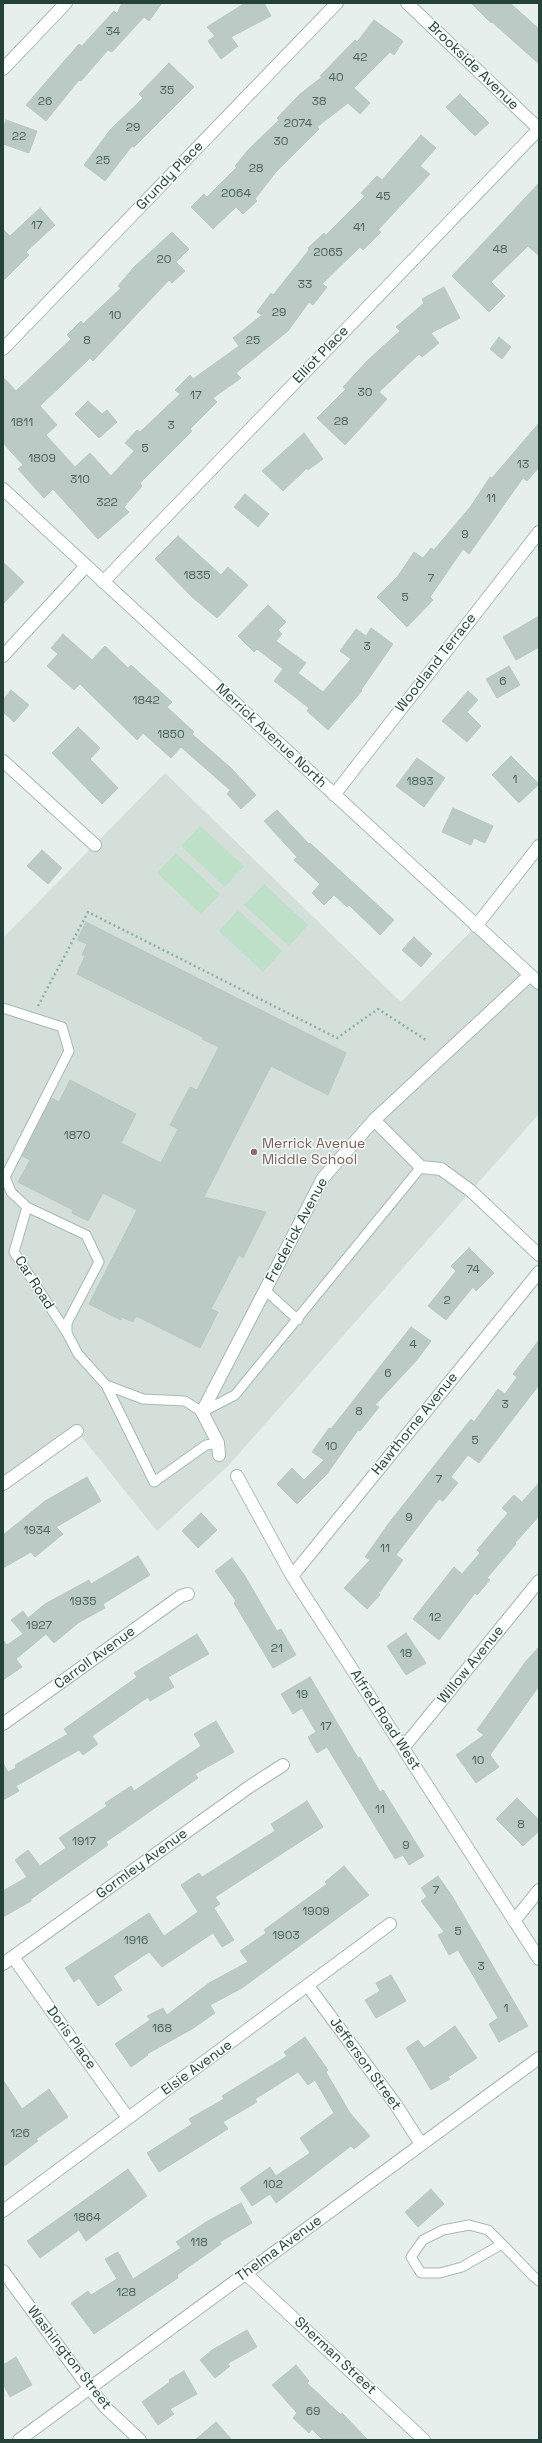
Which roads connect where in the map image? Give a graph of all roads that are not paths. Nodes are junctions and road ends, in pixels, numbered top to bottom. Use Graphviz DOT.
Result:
graph roads {
  1 [pos="66,3"];
  2 [pos="337,3"];
  3 [pos="407,3"];
  4 [pos="3,69"];
  5 [pos="539,129"];
  6 [pos="3,349"];
  7 [pos="3,489"];
  8 [pos="539,532"];
  9 [pos="86,566"];
  10 [pos="103,582"];
  11 [pos="3,656"];
  12 [pos="3,761"];
  13 [pos="334,795"];
  14 [pos="94,845"];
  15 [pos="539,846"];
  16 [pos="476,926"];
  17 [pos="535,979"];
  18 [pos="3,1008"];
  19 [pos="374,1120"];
  20 [pos="421,1167"];
  21 [pos="27,1207"];
  22 [pos="539,1255"];
  23 [pos="539,1272"];
  24 [pos="265,1290"];
  25 [pos="298,1320"];
  26 [pos="67,1333"];
  27 [pos="106,1386"];
  28 [pos="202,1412"];
  29 [pos="77,1431"];
  30 [pos="218,1443"];
  31 [pos="219,1456"];
  32 [pos="237,1476"];
  33 [pos="3,1484"];
  34 [pos="292,1576"];
  35 [pos="539,1581"];
  36 [pos="188,1594"];
  37 [pos="3,1724"];
  38 [pos="403,1748"];
  39 [pos="283,1765"];
  40 [pos="539,1890"];
  41 [pos="514,1921"];
  42 [pos="390,1924"];
  43 [pos="539,1959"];
  44 [pos="8,1961"];
  45 [pos="308,1986"];
  46 [pos="539,2058"];
  47 [pos="128,2118"];
  48 [pos="421,2144"];
  49 [pos="3,2211"];
  50 [pos="502,2244"];
  51 [pos="3,2271"];
  52 [pos="245,2273"];
  53 [pos="539,2281"];
  54 [pos="90,2388"];
  55 [pos="19,2440"];
  56 [pos="140,2440"];
  57 [pos="424,2440"];
  1 -- 4 [label="street"];
  2 -- 6 [label="street, Grundy Place"];
  3 -- 5 [label="street, Brookside Avenue"];
  5 -- 10 [label="street, Elliot Place"];
  7 -- 9 [label="street, Merrick Avenue North"];
  8 -- 13 [label="street, Woodland Terrace"];
  9 -- 10 [label="street, Merrick Avenue North"];
  9 -- 11 [label="street"];
  10 -- 13 [label="street, Merrick Avenue North"];
  12 -- 14 [label="street"];
  13 -- 16 [label="street, Merrick Avenue North"];
  15 -- 16 [label="street"];
  16 -- 17 [label="street, Merrick Avenue North"];
  17 -- 19 [label="street, Frederick Avenue"];
  18 -- 21 [label="lane"];
  19 -- 20 [label="street"];
  19 -- 24 [label="street, Frederick Avenue"];
  20 -- 22 [label="street"];
  20 -- 25 [label="lane"];
  21 -- 26 [label="lane, Car Road"];
  21 -- 26 [label="lane"];
  23 -- 34 [label="street, Hawthorne Avenue"];
  24 -- 25 [label="lane"];
  24 -- 28 [label="street, Frederick Avenue"];
  25 -- 28 [label="lane"];
  26 -- 27 [label="lane, Car Road"];
  27 -- 28 [label="lane"];
  27 -- 30 [label="lane"];
  28 -- 30 [label="street"];
  29 -- 33 [label="street"];
  30 -- 31 [label="street"];
  32 -- 34 [label="street, Alfred Road West"];
  34 -- 38 [label="street, Alfred Road West"];
  35 -- 38 [label="street, Willow Avenue"];
  36 -- 37 [label="street, Carroll Avenue"];
  38 -- 41 [label="street, Alfred Road West"];
  39 -- 44 [label="street, Gormley Avenue"];
  40 -- 41 [label="street"];
  41 -- 43 [label="street, Alfred Road West"];
  42 -- 45 [label="street, Elsie Avenue"];
  44 -- 47 [label="street, Doris Place"];
  45 -- 47 [label="street, Elsie Avenue"];
  45 -- 48 [label="street, Jefferson Street"];
  46 -- 48 [label="street, Thelma Avenue"];
  47 -- 49 [label="street, Elsie Avenue"];
  48 -- 52 [label="street, Thelma Avenue"];
  50 -- 50 [label="lane"];
  50 -- 53 [label="lane"];
  51 -- 54 [label="street, Washington Street"];
  52 -- 54 [label="street, Thelma Avenue"];
  52 -- 57 [label="street, Sherman Street"];
  54 -- 55 [label="street, Thelma Avenue"];
  54 -- 56 [label="street, Washington Street"];
}
